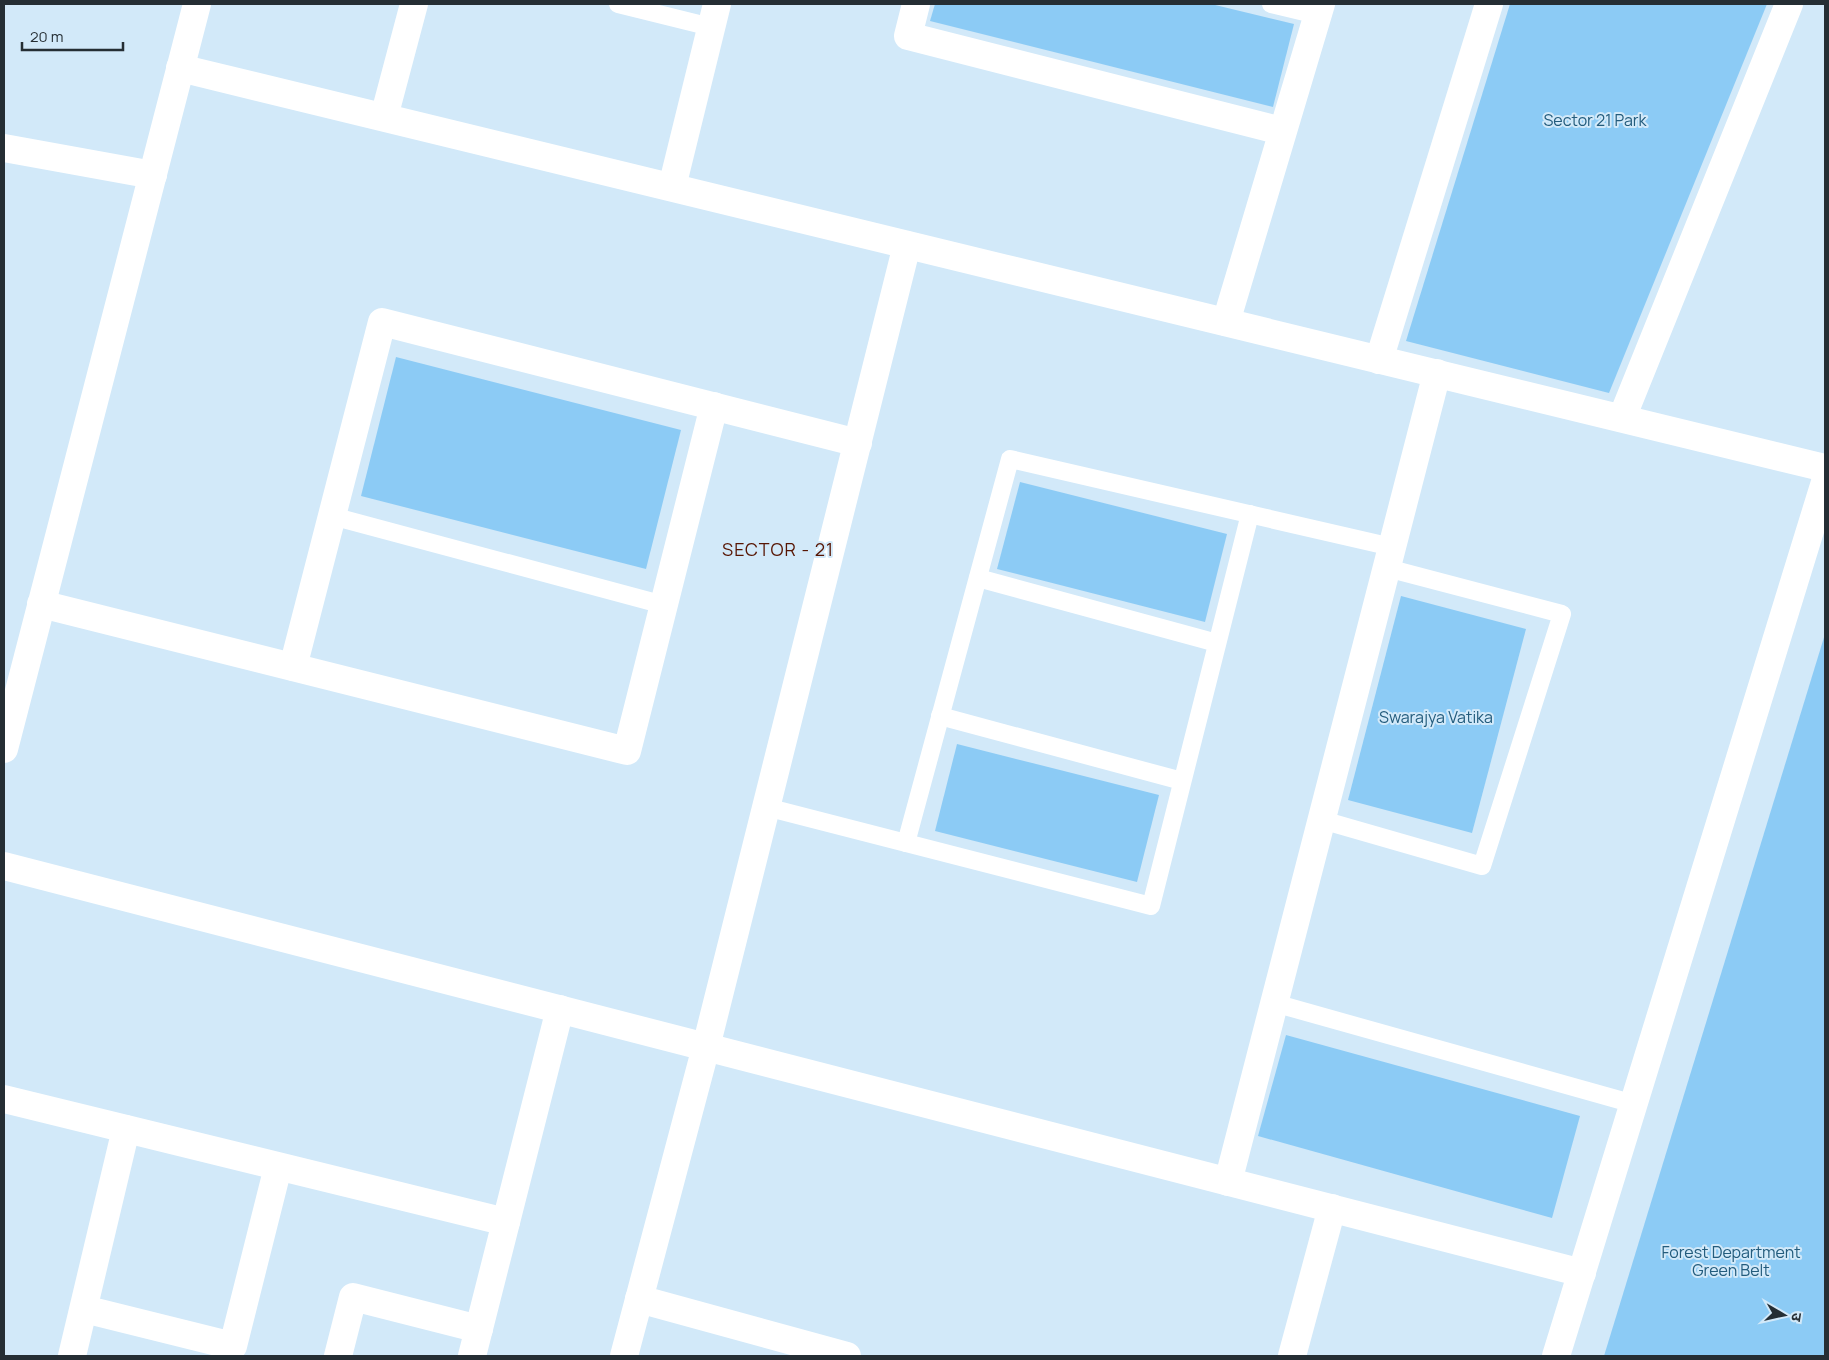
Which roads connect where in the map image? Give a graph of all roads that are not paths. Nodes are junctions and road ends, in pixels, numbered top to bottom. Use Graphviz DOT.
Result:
graph roads {
  1 [pos="197,4"];
  2 [pos="414,4"];
  3 [pos="618,4"];
  4 [pos="916,4"];
  5 [pos="1271,4"];
  6 [pos="1490,4"];
  7 [pos="1789,4"];
  8 [pos="1319,10"];
  9 [pos="714,16"];
  10 [pos="180,68"];
  11 [pos="384,117"];
  12 [pos="1282,131"];
  13 [pos="4,148"];
  14 [pos="153,175"];
  15 [pos="672,187"];
  16 [pos="907,245"];
  17 [pos="1226,322"];
  18 [pos="1380,360"];
  19 [pos="1437,373"];
  20 [pos="714,406"];
  21 [pos="1622,418"];
  22 [pos="858,442"];
  23 [pos="1825,468"];
  24 [pos="1825,482"];
  25 [pos="1250,514"];
  26 [pos="332,516"];
  27 [pos="1390,558"];
  28 [pos="978,578"];
  29 [pos="41,604"];
  30 [pos="664,605"];
  31 [pos="1217,643"];
  32 [pos="293,667"];
  33 [pos="940,716"];
  34 [pos="4,749"];
  35 [pos="1182,781"];
  36 [pos="766,807"];
  37 [pos="1322,820"];
  38 [pos="906,843"];
  39 [pos="4,866"];
  40 [pos="1274,1003"];
  41 [pos="560,1009"];
  42 [pos="706,1047"];
  43 [pos="4,1099"];
  44 [pos="1634,1104"];
  45 [pos="126,1129"];
  46 [pos="278,1166"];
  47 [pos="1228,1182"];
  48 [pos="1332,1208"];
  49 [pos="506,1222"];
  50 [pos="1582,1273"];
  51 [pos="639,1299"];
  52 [pos="84,1308"];
  53 [pos="479,1329"];
  54 [pos="780,1347"];
  55 [pos="72,1356"];
  56 [pos="338,1356"];
  57 [pos="472,1356"];
  58 [pos="624,1356"];
  59 [pos="847,1356"];
  60 [pos="1292,1356"];
  61 [pos="1556,1356"];
  1 -- 10 [label="street"];
  2 -- 11 [label="street"];
  3 -- 9 [label="lane"];
  4 -- 12 [label="street"];
  5 -- 8 [label="lane"];
  6 -- 18 [label="street"];
  7 -- 21 [label="street"];
  8 -- 12 [label="street"];
  9 -- 15 [label="street"];
  10 -- 11 [label="street"];
  10 -- 14 [label="street"];
  11 -- 15 [label="street"];
  12 -- 17 [label="street"];
  13 -- 14 [label="street"];
  14 -- 29 [label="street"];
  15 -- 16 [label="street"];
  16 -- 17 [label="street"];
  16 -- 22 [label="street"];
  17 -- 18 [label="street"];
  18 -- 19 [label="street"];
  19 -- 21 [label="street"];
  19 -- 27 [label="street"];
  20 -- 22 [label="street"];
  20 -- 26 [label="street"];
  20 -- 30 [label="street"];
  21 -- 23 [label="street"];
  22 -- 36 [label="street"];
  24 -- 44 [label="street"];
  25 -- 27 [label="lane"];
  25 -- 28 [label="lane"];
  25 -- 31 [label="lane"];
  26 -- 30 [label="lane"];
  26 -- 32 [label="street"];
  27 -- 37 [label="street"];
  27 -- 37 [label="lane"];
  28 -- 31 [label="lane"];
  28 -- 33 [label="lane"];
  29 -- 32 [label="street"];
  29 -- 34 [label="street"];
  30 -- 32 [label="street"];
  31 -- 35 [label="lane"];
  33 -- 35 [label="lane"];
  33 -- 38 [label="lane"];
  35 -- 38 [label="lane"];
  36 -- 38 [label="lane"];
  36 -- 42 [label="street"];
  37 -- 40 [label="street"];
  39 -- 41 [label="street"];
  40 -- 44 [label="lane"];
  40 -- 47 [label="street"];
  41 -- 42 [label="street"];
  41 -- 49 [label="street"];
  42 -- 47 [label="street"];
  42 -- 51 [label="street"];
  43 -- 45 [label="street"];
  44 -- 50 [label="street"];
  45 -- 46 [label="street"];
  45 -- 52 [label="street"];
  46 -- 49 [label="street"];
  46 -- 52 [label="street"];
  47 -- 48 [label="street"];
  48 -- 50 [label="street"];
  48 -- 60 [label="street"];
  49 -- 53 [label="street"];
  50 -- 61 [label="street"];
  51 -- 54 [label="street"];
  51 -- 58 [label="street"];
  52 -- 55 [label="street"];
  53 -- 56 [label="street"];
  53 -- 57 [label="street"];
  54 -- 59 [label="street"];
}
